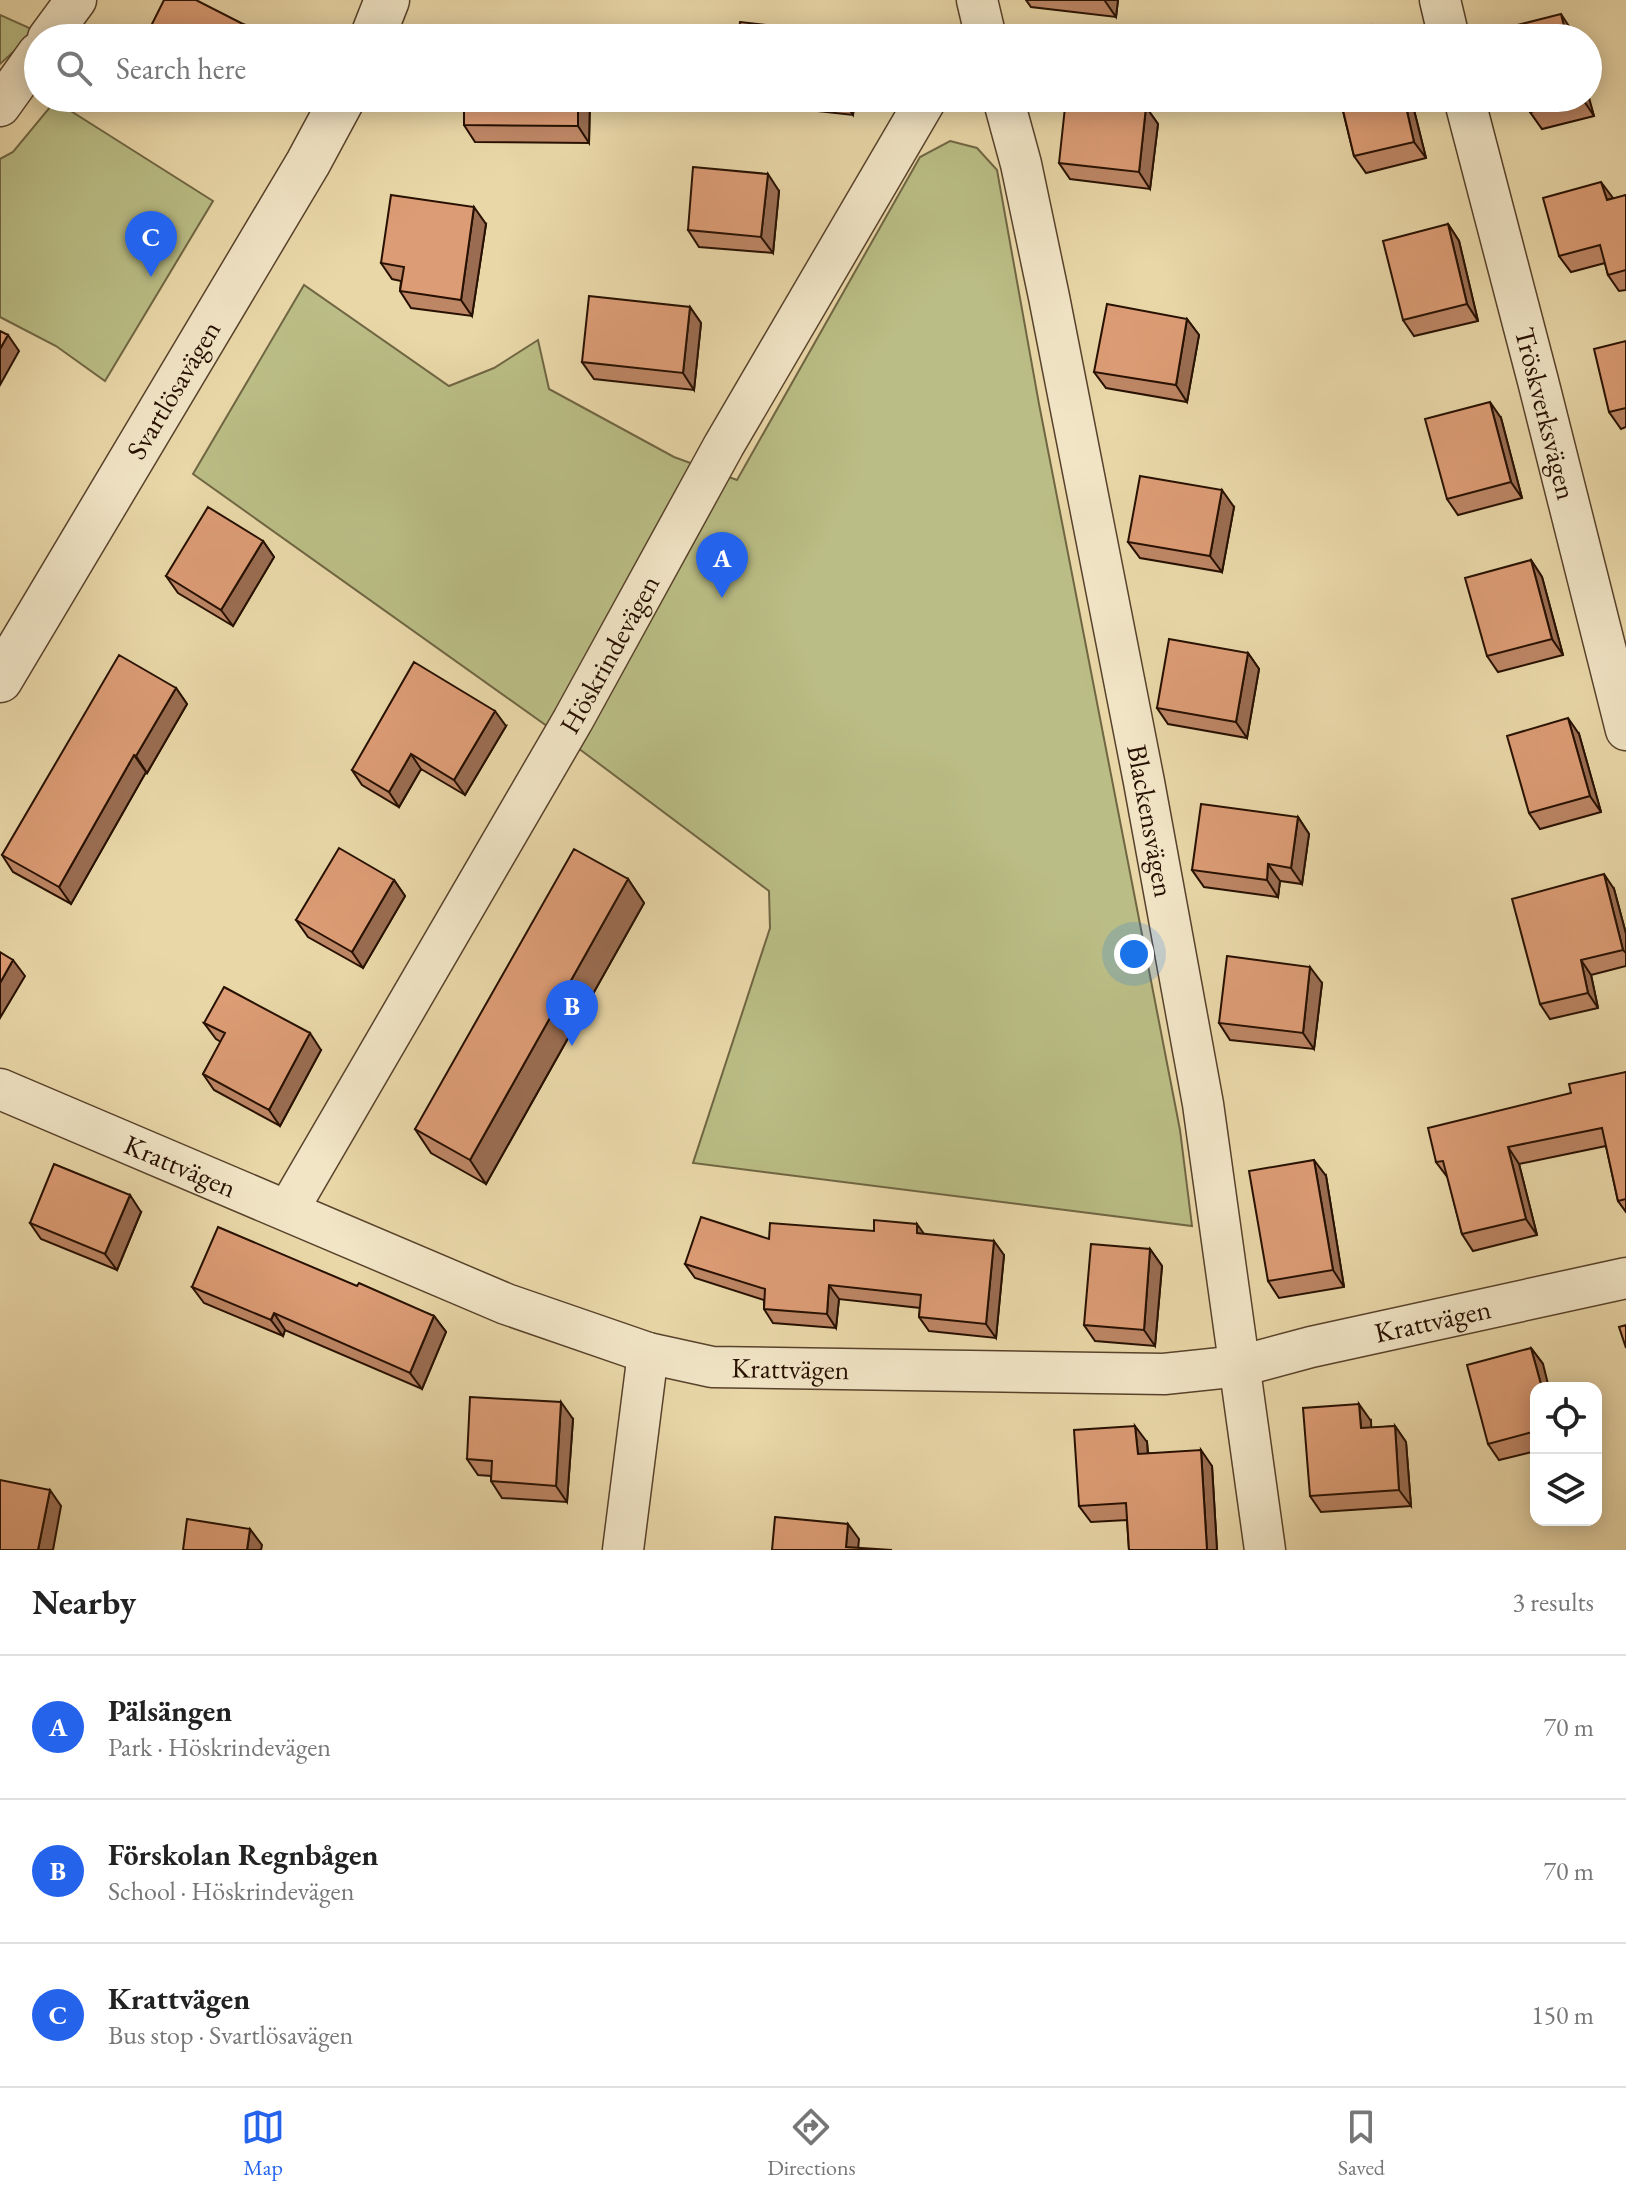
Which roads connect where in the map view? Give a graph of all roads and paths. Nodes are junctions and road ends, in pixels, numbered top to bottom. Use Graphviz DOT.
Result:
graph roads {
  1 [pos="76,0"];
  2 [pos="387,0"];
  3 [pos="1440,0"];
  4 [pos="58,24"];
  5 [pos="378,24"];
  6 [pos="1446,24"];
  7 [pos="24,73"];
  8 [pos="0,106"];
  9 [pos="335,112"];
  10 [pos="919,112"];
  11 [pos="1007,112"];
  12 [pos="1468,112"];
  13 [pos="0,680"];
  14 [pos="1626,730"];
  15 [pos="0,1089"];
  16 [pos="288,1210"];
  17 [pos="1626,1278"];
  18 [pos="648,1353"];
  19 [pos="1240,1366"];
  20 [pos="623,1550"];
  21 [pos="1265,1550"];
  1 -- 4 [label="street"];
  2 -- 5 [label="street"];
  3 -- 6 [label="street"];
  7 -- 8 [label="street"];
  9 -- 13 [label="street, Svartlösavägen"];
  10 -- 16 [label="street, Höskrindevägen"];
  11 -- 19 [label="street, Blackensvägen"];
  12 -- 14 [label="street, Tröskverksvägen"];
  15 -- 16 [label="street, Krattvägen"];
  16 -- 18 [label="street, Krattvägen"];
  17 -- 19 [label="street, Krattvägen"];
  18 -- 19 [label="street, Krattvägen"];
  18 -- 20 [label="street"];
  19 -- 21 [label="street, Blackensvägen"];
}
